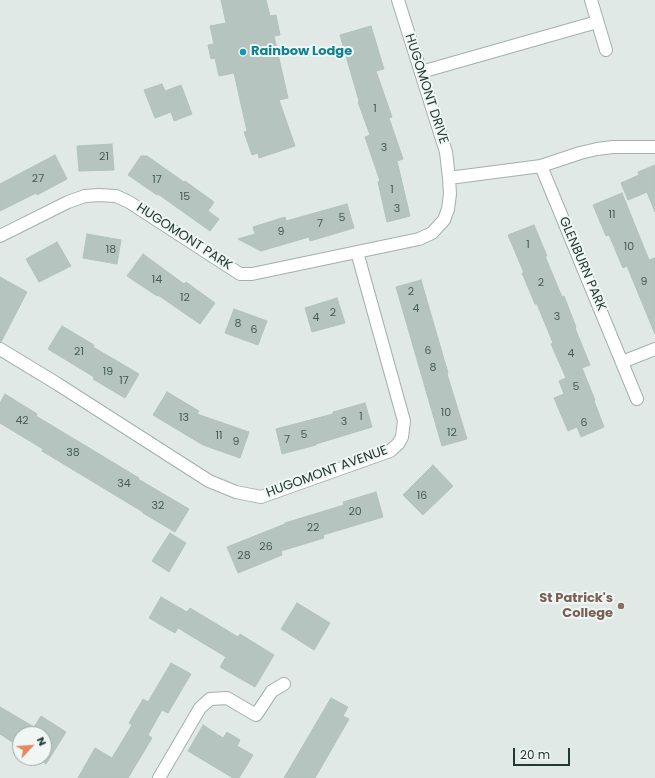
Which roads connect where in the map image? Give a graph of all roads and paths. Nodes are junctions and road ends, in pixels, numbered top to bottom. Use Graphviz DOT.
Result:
graph roads {
  1 [pos="398,0"];
  2 [pos="591,0"];
  3 [pos="598,22"];
  4 [pos="606,50"];
  5 [pos="421,72"];
  6 [pos="655,147"];
  7 [pos="541,166"];
  8 [pos="449,178"];
  9 [pos="0,236"];
  10 [pos="356,252"];
  11 [pos="0,349"];
  12 [pos="655,349"];
  13 [pos="622,362"];
  14 [pos="637,399"];
  15 [pos="284,684"];
  16 [pos="159,778"];
  1 -- 5 [label="street, HUGOMONT DRIVE"];
  2 -- 3 [label="street"];
  3 -- 4 [label="street"];
  3 -- 5 [label="street"];
  5 -- 8 [label="street, HUGOMONT DRIVE"];
  6 -- 7 [label="street"];
  7 -- 8 [label="street"];
  7 -- 13 [label="street, GLENBURN PARK"];
  8 -- 10 [label="street, HUGOMONT PARK"];
  9 -- 10 [label="street, HUGOMONT PARK"];
  10 -- 11 [label="street, HUGOMONT AVENUE"];
  12 -- 13 [label="street"];
  13 -- 14 [label="street, GLENBURN PARK"];
  15 -- 16 [label="street"];
}
